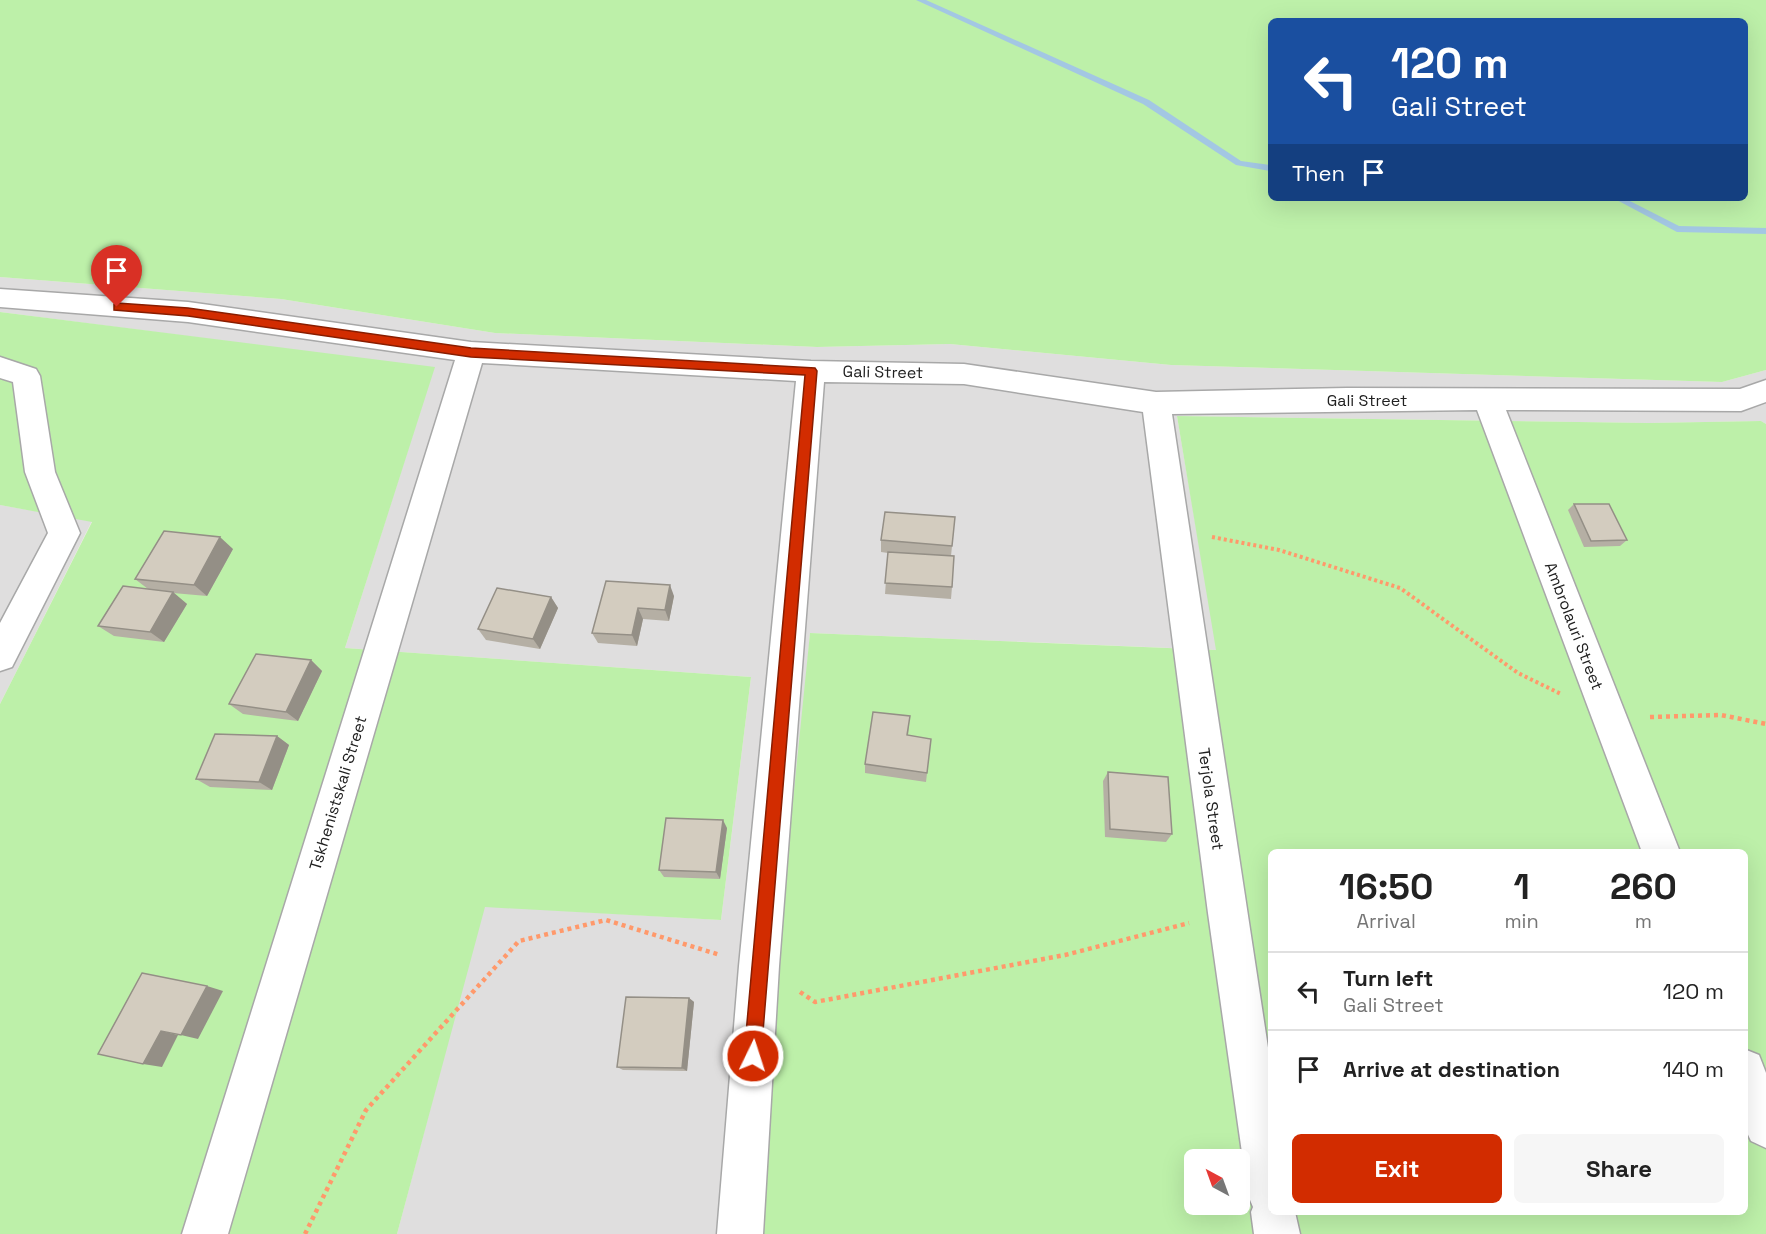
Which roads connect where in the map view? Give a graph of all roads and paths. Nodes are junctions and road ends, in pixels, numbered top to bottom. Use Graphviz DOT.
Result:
graph roads {
  1 [pos="0,298"];
  2 [pos="471,352"];
  3 [pos="0,366"];
  4 [pos="811,371"];
  5 [pos="1488,401"];
  6 [pos="1758,401"];
  7 [pos="1156,403"];
  8 [pos="1173,529"];
  9 [pos="0,656"];
  10 [pos="1610,718"];
  11 [pos="1766,724"];
  12 [pos="1660,849"];
  13 [pos="1748,1080"];
  14 [pos="1766,1126"];
  15 [pos="1268,1181"];
  16 [pos="1274,1215"];
  17 [pos="205,1234"];
  18 [pos="740,1234"];
  19 [pos="1277,1234"];
  1 -- 2 [label="street, Gali Street"];
  2 -- 4 [label="street, Gali Street"];
  2 -- 17 [label="street, Tskhenistskali Street"];
  3 -- 9 [label="street"];
  4 -- 7 [label="street, Gali Street"];
  4 -- 18 [label="street"];
  5 -- 6 [label="street, Gali Street"];
  5 -- 7 [label="street, Gali Street"];
  5 -- 10 [label="street, Ambrolauri Street"];
  7 -- 8 [label="street, Terjola Street"];
  8 -- 10 [label="path"];
  8 -- 15 [label="street, Terjola Street"];
  10 -- 11 [label="path"];
  10 -- 12 [label="street, Ambrolauri Street"];
  13 -- 14 [label="street"];
  16 -- 19 [label="street"];
}
